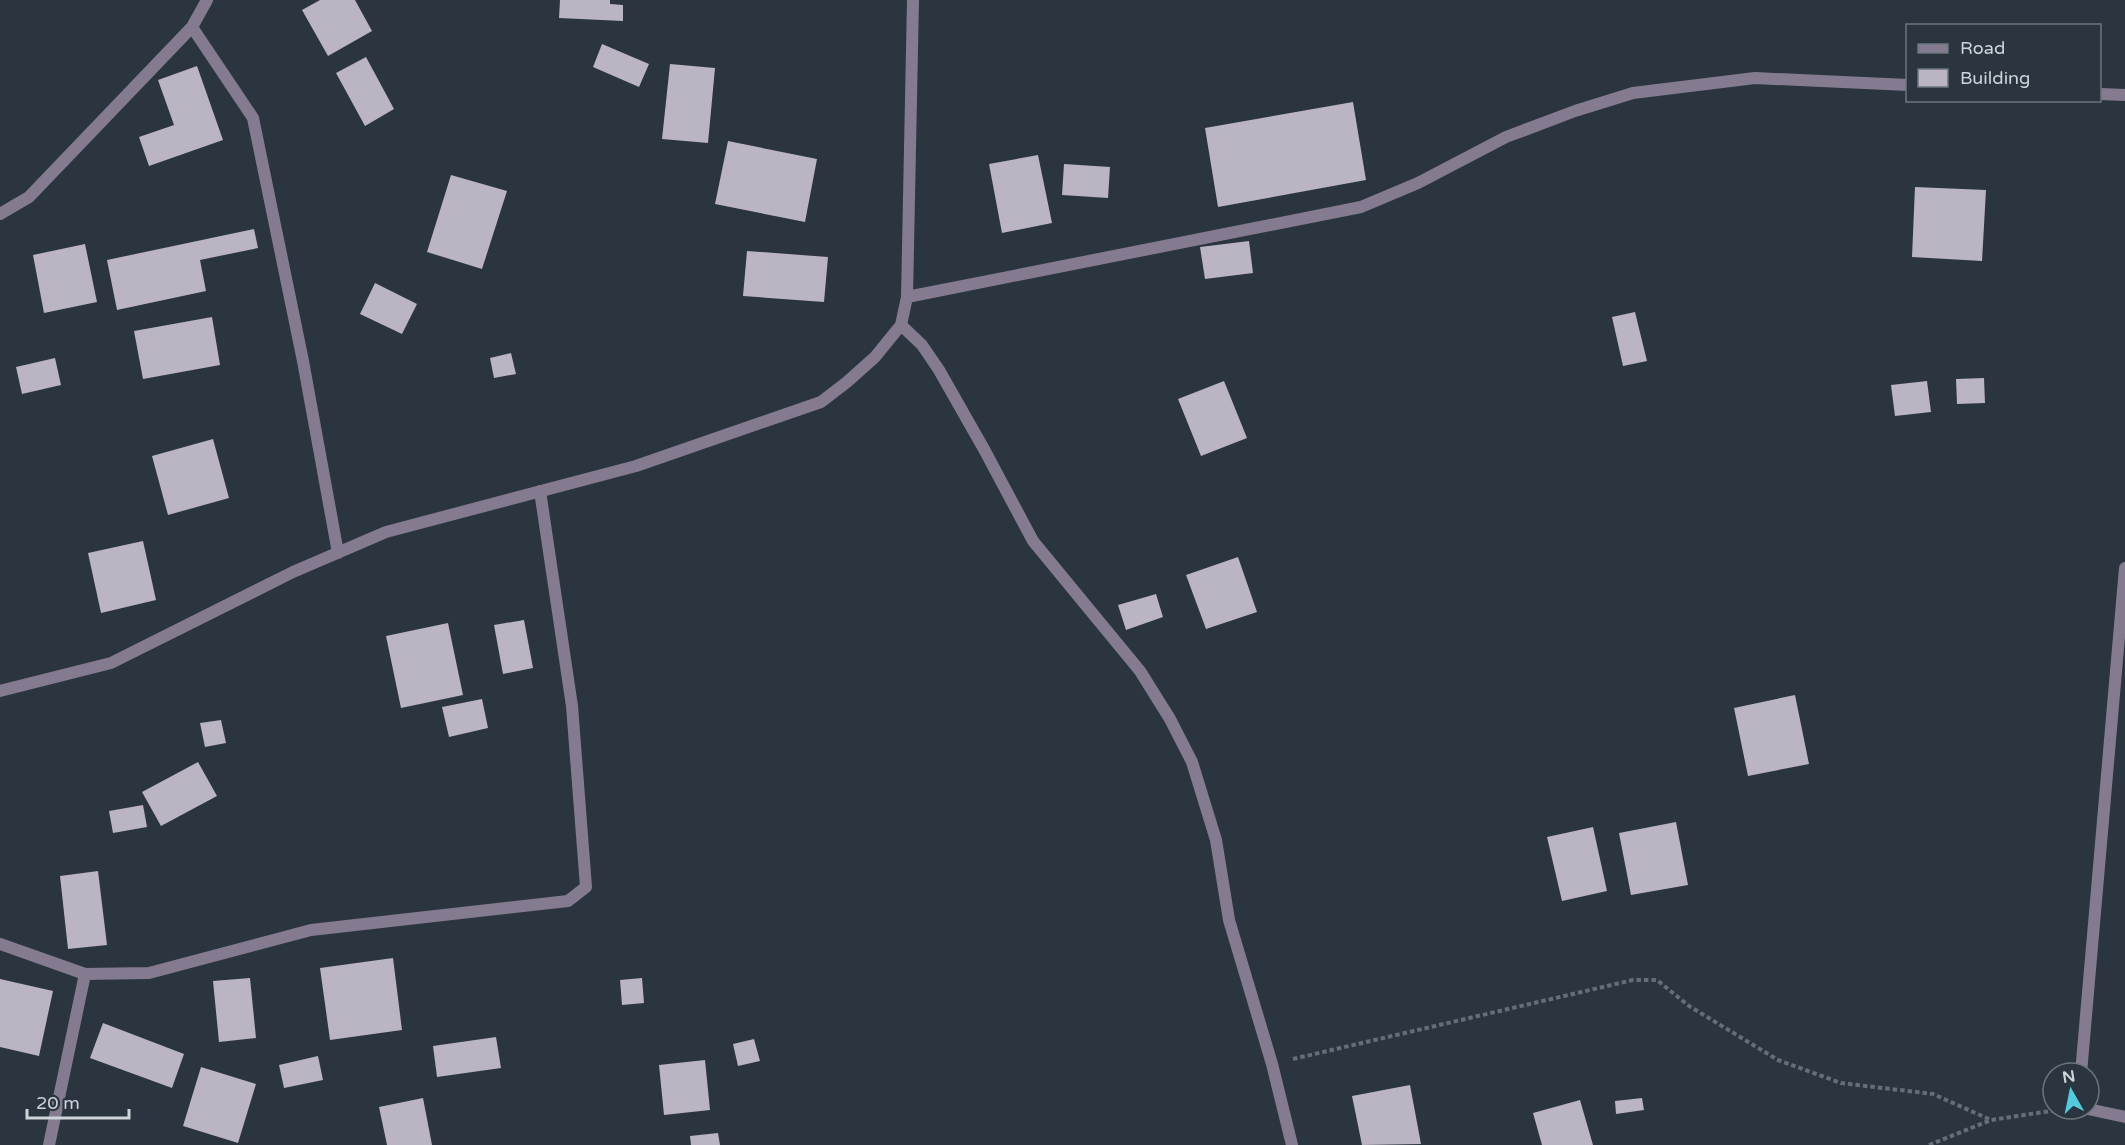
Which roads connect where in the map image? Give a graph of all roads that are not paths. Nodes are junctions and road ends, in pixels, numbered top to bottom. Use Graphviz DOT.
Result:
graph roads {
  1 [pos="207,0"];
  2 [pos="913,0"];
  3 [pos="192,27"];
  4 [pos="1906,85"];
  5 [pos="2101,94"];
  6 [pos="2125,95"];
  7 [pos="0,214"];
  8 [pos="907,297"];
  9 [pos="901,325"];
  10 [pos="540,491"];
  11 [pos="338,553"];
  12 [pos="2125,568"];
  13 [pos="0,692"];
  14 [pos="0,944"];
  15 [pos="85,974"];
  16 [pos="2081,1061"];
  17 [pos="2101,1112"];
  18 [pos="2125,1117"];
  19 [pos="50,1145"];
  20 [pos="1292,1145"];
  1 -- 3 [label="street"];
  2 -- 8 [label="street"];
  3 -- 7 [label="street"];
  3 -- 11 [label="street"];
  4 -- 8 [label="street"];
  5 -- 6 [label="street"];
  8 -- 9 [label="street"];
  9 -- 10 [label="street"];
  9 -- 20 [label="street"];
  10 -- 11 [label="street"];
  10 -- 15 [label="street"];
  11 -- 13 [label="street"];
  12 -- 16 [label="street"];
  14 -- 15 [label="street"];
  15 -- 19 [label="street"];
  17 -- 18 [label="street"];
}
